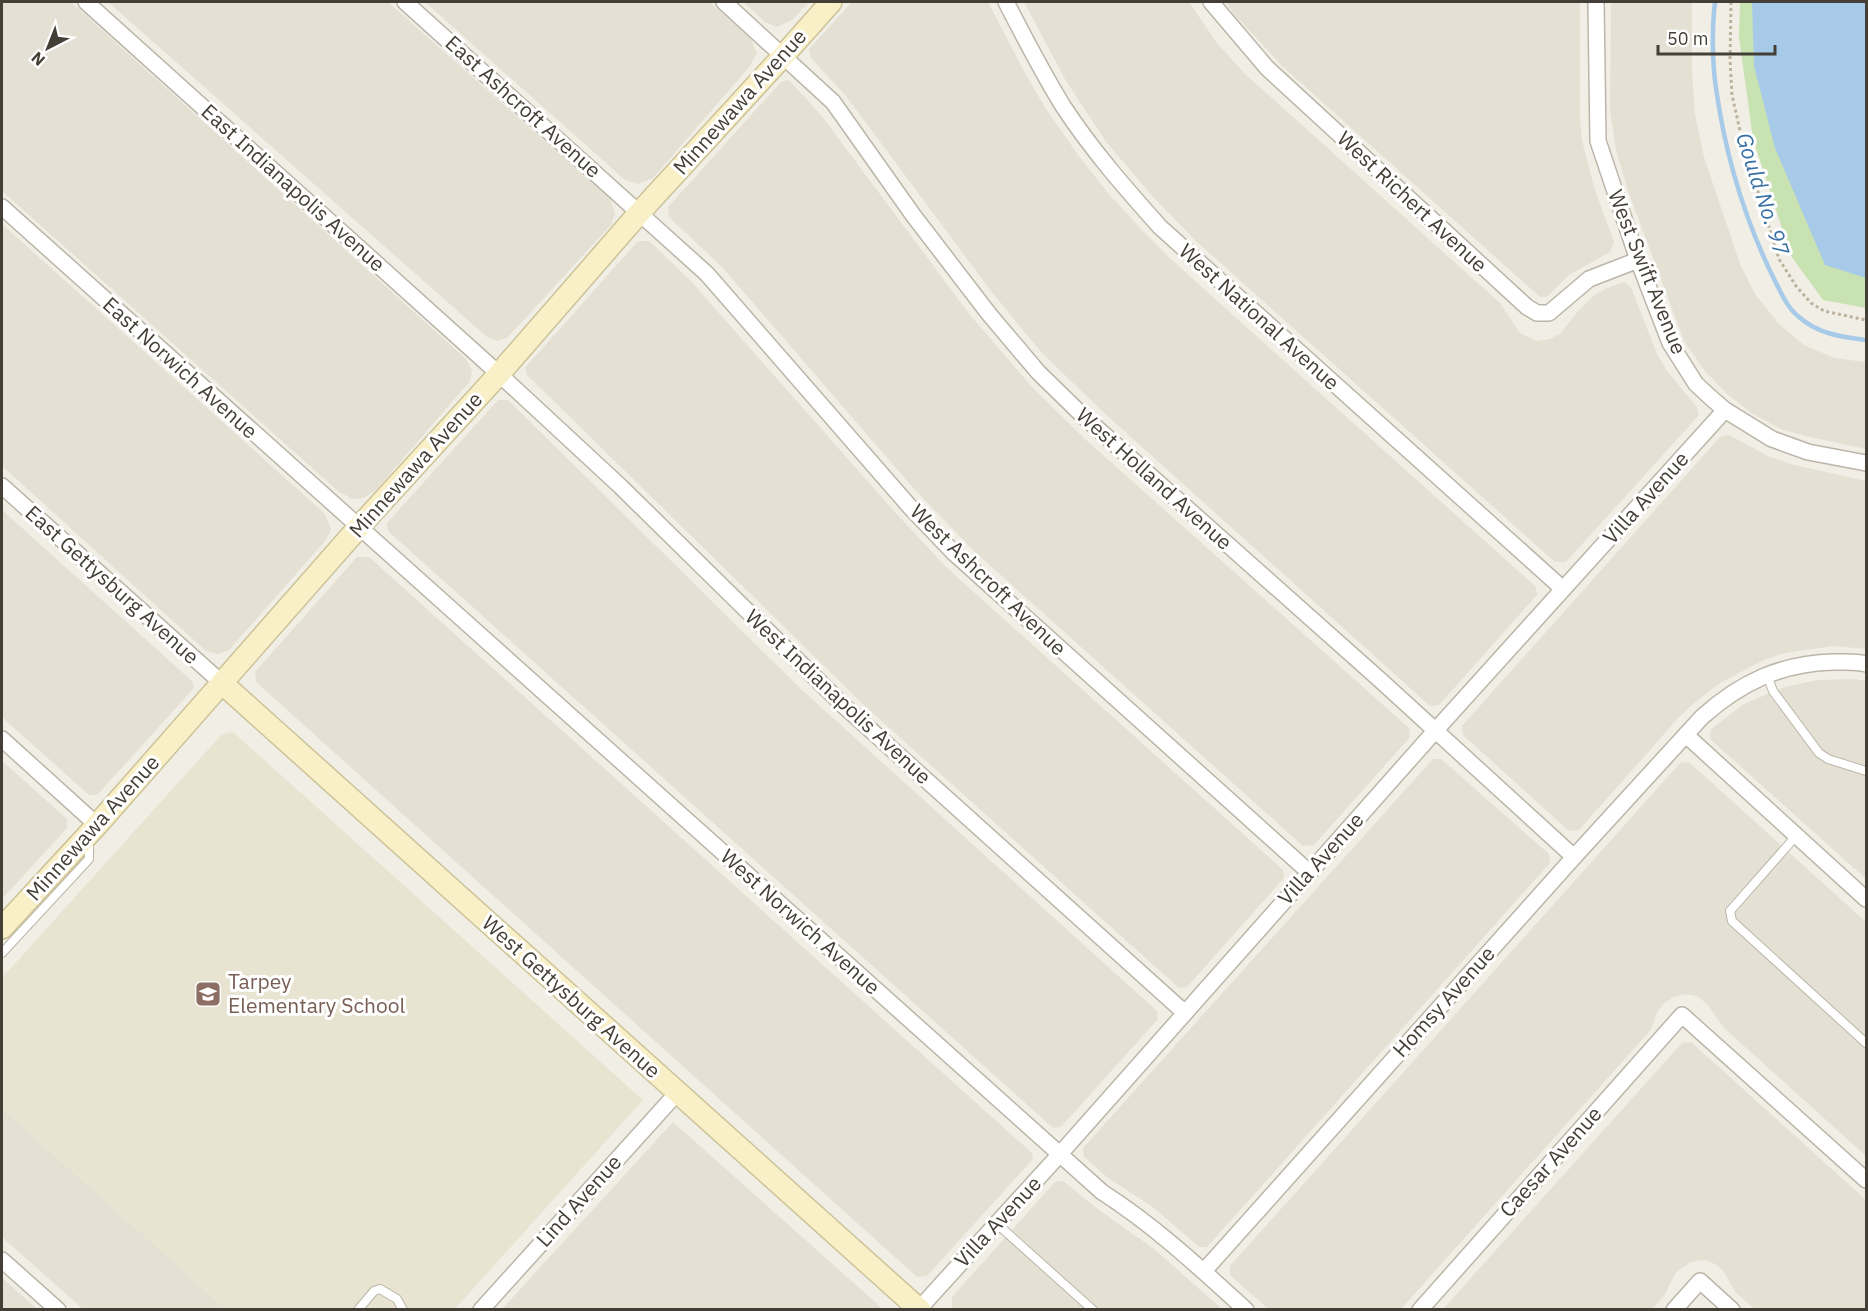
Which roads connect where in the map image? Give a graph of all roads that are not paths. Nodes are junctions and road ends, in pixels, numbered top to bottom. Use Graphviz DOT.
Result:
graph roads {
  1 [pos="86,2"];
  2 [pos="405,2"];
  3 [pos="724,2"];
  4 [pos="831,2"];
  5 [pos="1006,2"];
  6 [pos="1211,2"];
  7 [pos="1596,2"];
  8 [pos="784,55"];
  9 [pos="2,207"];
  10 [pos="640,212"];
  11 [pos="1638,260"];
  12 [pos="499,374"];
  13 [pos="1725,410"];
  14 [pos="1866,463"];
  15 [pos="2,486"];
  16 [pos="358,528"];
  17 [pos="1563,589"];
  18 [pos="1866,664"];
  19 [pos="1766,674"];
  20 [pos="223,684"];
  21 [pos="1435,731"];
  22 [pos="1686,735"];
  23 [pos="2,739"];
  24 [pos="1866,771"];
  25 [pos="93,830"];
  26 [pos="1796,836"];
  27 [pos="1574,857"];
  28 [pos="1310,873"];
  29 [pos="1866,899"];
  30 [pos="2,928"];
  31 [pos="2,953"];
  32 [pos="1185,1013"];
  33 [pos="1866,1043"];
  34 [pos="677,1093"];
  35 [pos="1060,1154"];
  36 [pos="1866,1180"];
  37 [pos="996,1223"];
  38 [pos="2,1260"];
  39 [pos="1204,1271"];
  40 [pos="919,1309"];
  41 [pos="58,1310"];
  42 [pos="358,1310"];
  43 [pos="403,1310"];
  44 [pos="481,1310"];
  45 [pos="1093,1310"];
  46 [pos="1246,1310"];
  47 [pos="1420,1310"];
  48 [pos="1674,1310"];
  49 [pos="1732,1310"];
  1 -- 12 [label="street, East Indianapolis Avenue"];
  2 -- 10 [label="street, East Ashcroft Avenue"];
  3 -- 8 [label="street, West Holland Avenue"];
  4 -- 8 [label="street, Minnewawa Avenue"];
  5 -- 17 [label="street, West National Avenue"];
  6 -- 11 [label="street, West Richert Avenue"];
  7 -- 11 [label="street, West Swift Avenue"];
  8 -- 10 [label="street, Minnewawa Avenue"];
  8 -- 21 [label="street, West Holland Avenue"];
  9 -- 16 [label="street, East Norwich Avenue"];
  10 -- 12 [label="street, Minnewawa Avenue"];
  10 -- 28 [label="street, West Ashcroft Avenue"];
  11 -- 13 [label="street, West Swift Avenue"];
  12 -- 16 [label="street, Minnewawa Avenue"];
  12 -- 32 [label="street, West Indianapolis Avenue"];
  13 -- 14 [label="street, West Swift Avenue"];
  13 -- 17 [label="street, Villa Avenue"];
  15 -- 20 [label="street, East Gettysburg Avenue"];
  16 -- 20 [label="street, Minnewawa Avenue"];
  16 -- 35 [label="street, West Norwich Avenue"];
  17 -- 21 [label="street, Villa Avenue"];
  18 -- 19 [label="street"];
  19 -- 22 [label="street"];
  19 -- 24 [label="lane"];
  20 -- 25 [label="street, Minnewawa Avenue"];
  20 -- 34 [label="street, West Gettysburg Avenue"];
  21 -- 27 [label="street, West Holland Avenue"];
  21 -- 28 [label="street, Villa Avenue"];
  22 -- 26 [label="street"];
  22 -- 27 [label="street, Homsy Avenue"];
  23 -- 25 [label="street"];
  25 -- 30 [label="street, Minnewawa Avenue"];
  25 -- 31 [label="lane"];
  26 -- 29 [label="street"];
  26 -- 33 [label="lane"];
  27 -- 39 [label="street, Homsy Avenue"];
  28 -- 32 [label="street, Villa Avenue"];
  32 -- 35 [label="street, Villa Avenue"];
  34 -- 40 [label="street, West Gettysburg Avenue"];
  34 -- 44 [label="street, Lind Avenue"];
  35 -- 37 [label="street, Villa Avenue"];
  35 -- 39 [label="street, West Norwich Avenue"];
  36 -- 47 [label="street, Caesar Avenue"];
  37 -- 40 [label="street, Villa Avenue"];
  37 -- 45 [label="lane"];
  38 -- 41 [label="street"];
  39 -- 46 [label="street, West Norwich Avenue"];
  42 -- 43 [label="lane"];
  48 -- 49 [label="street"];
}
